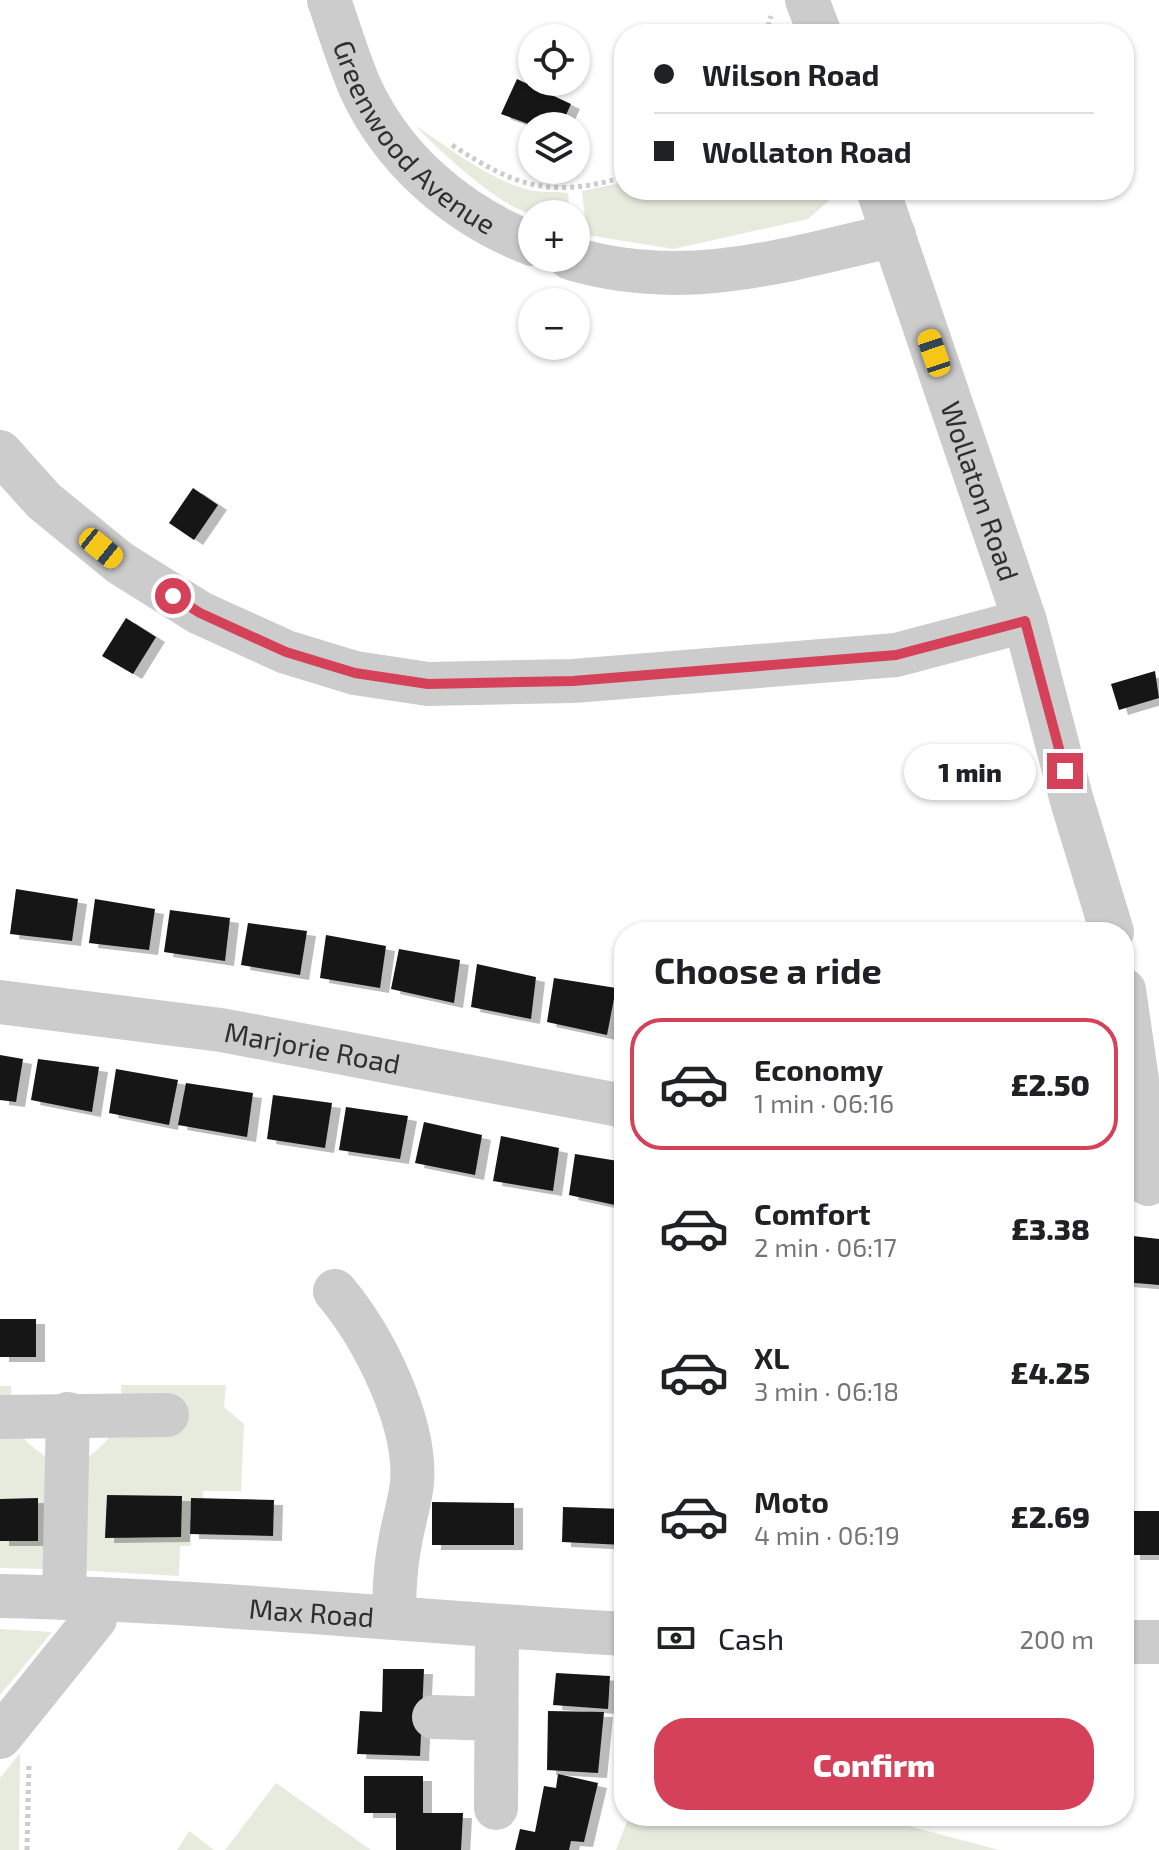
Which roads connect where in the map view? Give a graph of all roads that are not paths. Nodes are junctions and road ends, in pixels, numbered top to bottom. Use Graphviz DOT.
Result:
graph roads {
  1 [pos="329,0"];
  2 [pos="807,0"];
  3 [pos="816,24"];
  4 [pos="882,200"];
  5 [pos="894,235"];
  6 [pos="518,239"];
  7 [pos="590,262"];
  8 [pos="0,452"];
  9 [pos="1025,621"];
  10 [pos="1109,922"];
  11 [pos="0,1002"];
  12 [pos="1134,1059"];
  13 [pos="614,1104"];
  14 [pos="1144,1184"];
  15 [pos="335,1291"];
  16 [pos="68,1414"];
  17 [pos="167,1415"];
  18 [pos="0,1417"];
  19 [pos="0,1596"];
  20 [pos="80,1598"];
  21 [pos="394,1617"];
  22 [pos="497,1627"];
  23 [pos="614,1633"];
  24 [pos="1134,1642"];
  25 [pos="1159,1642"];
  26 [pos="434,1717"];
  27 [pos="496,1719"];
  28 [pos="14,1749"];
  29 [pos="496,1808"];
  1 -- 6 [label="street, Greenwood Avenue"];
  2 -- 3 [label="street"];
  4 -- 5 [label="street, Wollaton Road"];
  5 -- 7 [label="street"];
  5 -- 9 [label="street, Wollaton Road"];
  8 -- 9 [label="street"];
  9 -- 10 [label="street, Wollaton Road"];
  11 -- 13 [label="street, Marjorie Road"];
  12 -- 14 [label="street"];
  15 -- 21 [label="street"];
  16 -- 17 [label="street"];
  16 -- 18 [label="street"];
  16 -- 20 [label="street"];
  19 -- 20 [label="street, Max Road"];
  20 -- 21 [label="street, Max Road"];
  20 -- 28 [label="street"];
  21 -- 22 [label="street, Max Road"];
  22 -- 23 [label="street, Max Road"];
  22 -- 27 [label="street"];
  24 -- 25 [label="street"];
  26 -- 27 [label="street"];
  27 -- 29 [label="street"];
}
